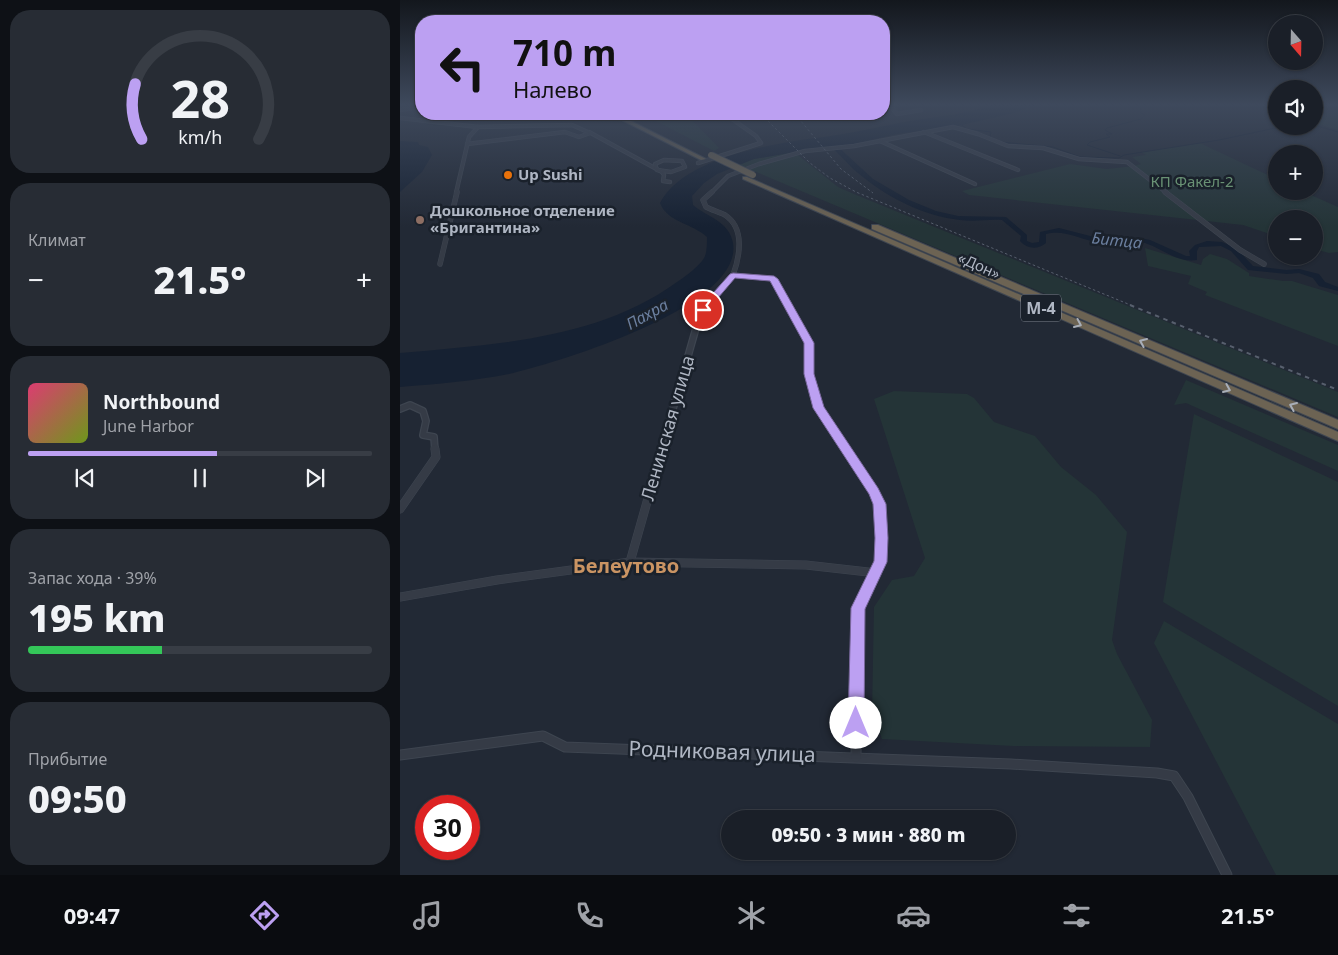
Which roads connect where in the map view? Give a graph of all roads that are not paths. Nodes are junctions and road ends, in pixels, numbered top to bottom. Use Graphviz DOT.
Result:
graph roads {
  1 [pos="467,144"];
  2 [pos="613,145"];
  3 [pos="671,145"];
  4 [pos="690,145"];
  5 [pos="755,145"];
  6 [pos="851,145"];
  7 [pos="888,145"];
  8 [pos="956,145"];
  9 [pos="1005,145"];
  10 [pos="701,161"];
  11 [pos="644,162"];
  12 [pos="659,162"];
  13 [pos="657,170"];
  14 [pos="1018,170"];
  15 [pos="674,172"];
  16 [pos="749,176"];
  17 [pos="664,177"];
  18 [pos="670,182"];
  19 [pos="975,184"];
  20 [pos="440,264"];
  21 [pos="1264,264"];
  22 [pos="733,276"];
  23 [pos="400,409"];
  24 [pos="1338,424"];
  25 [pos="1338,437"];
  26 [pos="400,509"];
  27 [pos="630,562"];
  28 [pos="877,573"];
  29 [pos="400,597"];
  30 [pos="400,756"];
  31 [pos="856,757"];
  32 [pos="1227,875"];
  1 -- 20 [label="street"];
  2 -- 11 [label="street"];
  3 -- 10 [label="highway, «Дон» / М-4"];
  4 -- 16 [label="highway, «Дон» / М-4, bridge"];
  5 -- 10 [label="street"];
  6 -- 22 [label="street"];
  7 -- 19 [label="street"];
  8 -- 14 [label="street"];
  9 -- 21 [label="street"];
  10 -- 16 [label="highway, «Дон» / М-4"];
  11 -- 12 [label="street"];
  11 -- 13 [label="street"];
  12 -- 13 [label="street"];
  12 -- 15 [label="street"];
  13 -- 15 [label="street"];
  13 -- 17 [label="street"];
  15 -- 17 [label="street"];
  24 -- 16 [label="highway, «Дон» / М-4, one-way"];
  16 -- 25 [label="highway, «Дон» / М-4, one-way"];
  17 -- 18 [label="street"];
  22 -- 27 [label="street, Ленинская улица"];
  22 -- 28 [label="street"];
  23 -- 26 [label="street"];
  27 -- 28 [label="street"];
  27 -- 29 [label="street"];
  28 -- 31 [label="street"];
  30 -- 31 [label="street, Родниковая улица"];
  31 -- 32 [label="street, Родниковая улица"];
}
